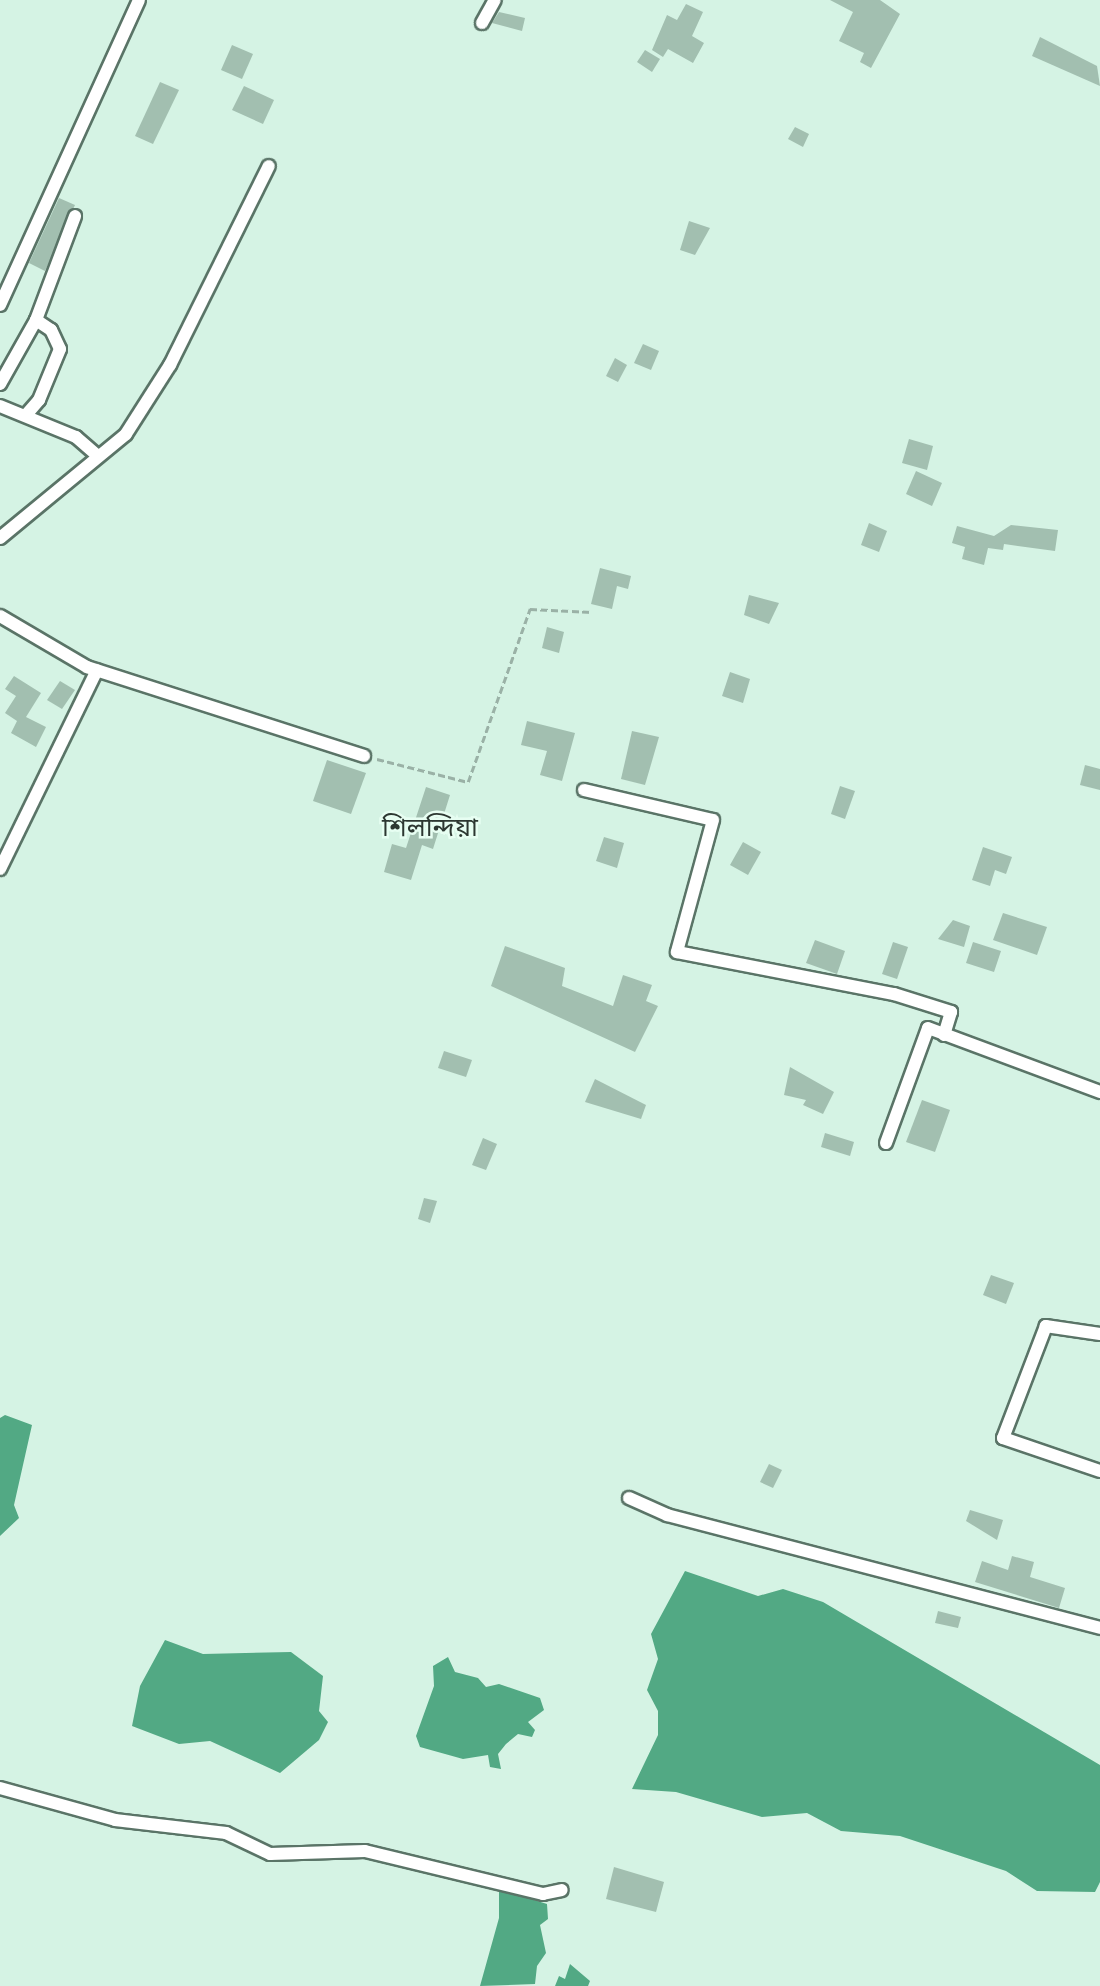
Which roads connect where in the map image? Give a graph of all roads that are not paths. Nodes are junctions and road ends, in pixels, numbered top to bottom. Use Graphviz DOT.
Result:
graph roads {
  1 [pos="139,0"];
  2 [pos="495,0"];
  3 [pos="482,23"];
  4 [pos="269,166"];
  5 [pos="75,216"];
  6 [pos="0,304"];
  7 [pos="36,320"];
  8 [pos="0,384"];
  9 [pos="0,406"];
  10 [pos="26,415"];
  11 [pos="98,456"];
  12 [pos="0,538"];
  13 [pos="0,616"];
  14 [pos="97,670"];
  15 [pos="364,756"];
  16 [pos="584,790"];
  17 [pos="0,869"];
  18 [pos="944,1035"];
  19 [pos="1100,1092"];
  20 [pos="886,1143"];
  21 [pos="1100,1334"];
  22 [pos="1100,1471"];
  23 [pos="629,1498"];
  24 [pos="1100,1628"];
  25 [pos="0,1788"];
  26 [pos="562,1890"];
  1 -- 6 [label="street"];
  2 -- 3 [label="street"];
  4 -- 11 [label="street"];
  5 -- 7 [label="street"];
  7 -- 8 [label="street"];
  7 -- 10 [label="street"];
  9 -- 10 [label="street"];
  10 -- 11 [label="street"];
  11 -- 12 [label="street"];
  13 -- 14 [label="street"];
  14 -- 15 [label="street"];
  14 -- 17 [label="street"];
  16 -- 18 [label="street"];
  18 -- 19 [label="street"];
  18 -- 20 [label="street"];
  21 -- 22 [label="street"];
  23 -- 24 [label="street"];
  25 -- 26 [label="street"];
}
